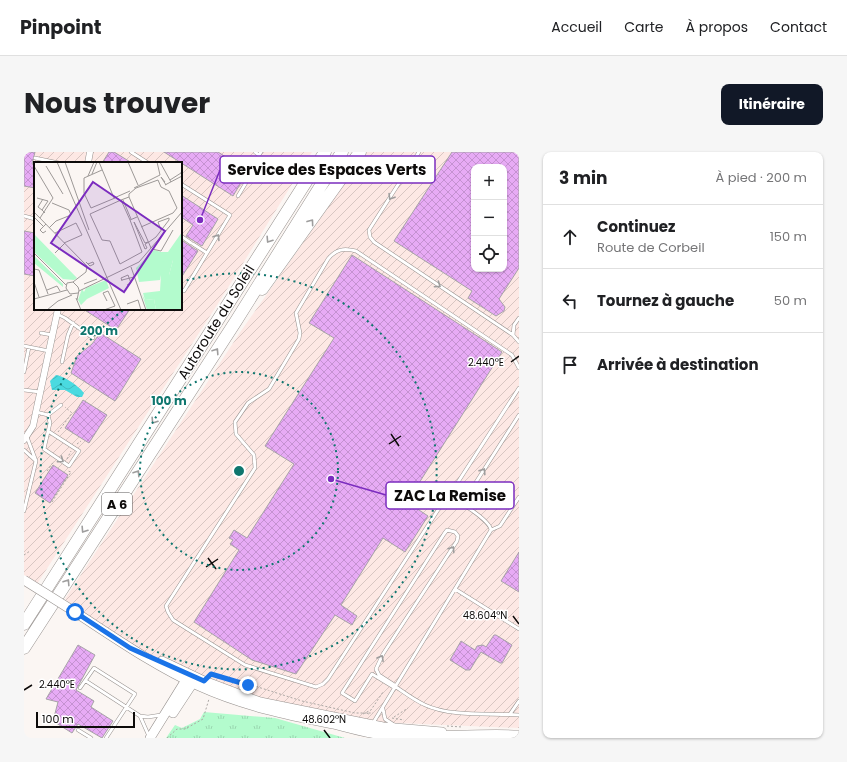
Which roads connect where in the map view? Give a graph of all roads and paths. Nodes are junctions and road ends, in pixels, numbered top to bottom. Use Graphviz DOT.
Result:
graph roads {
  1 [pos="90,152"];
  2 [pos="131,152"];
  3 [pos="255,152"];
  4 [pos="325,152"];
  5 [pos="342,152"];
  6 [pos="360,152"];
  7 [pos="419,152"];
  8 [pos="260,153"];
  9 [pos="35,158"];
  10 [pos="54,162"];
  11 [pos="88,162"];
  12 [pos="146,162"];
  13 [pos="182,185"];
  14 [pos="238,196"];
  15 [pos="24,216"];
  16 [pos="34,219"];
  17 [pos="182,237"];
  18 [pos="207,253"];
  19 [pos="182,290"];
  20 [pos="57,312"];
  21 [pos="519,318"];
  22 [pos="236,321"];
  23 [pos="73,323"];
  24 [pos="41,333"];
  25 [pos="52,335"];
  26 [pos="513,335"];
  27 [pos="94,338"];
  28 [pos="519,342"];
  29 [pos="24,346"];
  30 [pos="29,347"];
  31 [pos="49,351"];
  32 [pos="62,362"];
  33 [pos="519,368"];
  34 [pos="24,372"];
  35 [pos="519,388"];
  36 [pos="24,390"];
  37 [pos="40,392"];
  38 [pos="61,405"];
  39 [pos="36,412"];
  40 [pos="48,415"];
  41 [pos="519,415"];
  42 [pos="48,431"];
  43 [pos="25,439"];
  44 [pos="82,441"];
  45 [pos="74,448"];
  46 [pos="24,450"];
  47 [pos="36,461"];
  48 [pos="64,463"];
  49 [pos="62,467"];
  50 [pos="47,471"];
  51 [pos="519,497"];
  52 [pos="447,499"];
  53 [pos="52,502"];
  54 [pos="462,504"];
  55 [pos="24,511"];
  56 [pos="491,530"];
  57 [pos="30,551"];
  58 [pos="24,555"];
  59 [pos="24,580"];
  60 [pos="455,589"];
  61 [pos="24,624"];
  62 [pos="519,629"];
  63 [pos="24,648"];
  64 [pos="194,679"];
  65 [pos="86,681"];
  66 [pos="396,687"];
  67 [pos="80,688"];
  68 [pos="383,692"];
  69 [pos="209,698"];
  70 [pos="519,701"];
  71 [pos="126,707"];
  72 [pos="383,708"];
  73 [pos="408,708"];
  74 [pos="168,710"];
  75 [pos="366,713"];
  76 [pos="372,713"];
  77 [pos="510,714"];
  78 [pos="370,715"];
  79 [pos="519,715"];
  80 [pos="140,716"];
  81 [pos="160,716"];
  82 [pos="388,717"];
  83 [pos="393,718"];
  84 [pos="390,719"];
  85 [pos="410,725"];
  86 [pos="444,726"];
  87 [pos="78,730"];
  88 [pos="467,731"];
  89 [pos="372,732"];
  90 [pos="519,735"];
  91 [pos="151,737"];
  92 [pos="91,738"];
  93 [pos="106,738"];
  94 [pos="145,738"];
  95 [pos="167,738"];
  1 -- 11 [label="street"];
  2 -- 12 [label="lane"];
  3 -- 8 [label="lane"];
  4 -- 61 [label="highway, Autoroute du Soleil / A 6, one-way"];
  5 -- 22 [label="highway, Autoroute du Soleil / A 6"];
  22 -- 6 [label="highway, one-way"];
  7 -- 26 [label="lane, one-way"];
  8 -- 14 [label="lane"];
  9 -- 10 [label="lane"];
  18 -- 13 [label="lane, one-way"];
  15 -- 16 [label="lane"];
  17 -- 18 [label="lane"];
  18 -- 19 [label="lane"];
  20 -- 23 [label="lane"];
  20 -- 25 [label="street"];
  21 -- 26 [label="lane"];
  63 -- 22 [label="highway, Autoroute du Soleil / A 6, one-way"];
  23 -- 27 [label="lane"];
  23 -- 32 [label="lane"];
  24 -- 25 [label="lane"];
  25 -- 31 [label="street"];
  26 -- 28 [label="lane"];
  29 -- 30 [label="lane"];
  30 -- 31 [label="lane"];
  30 -- 34 [label="lane"];
  31 -- 37 [label="street"];
  33 -- 52 [label="lane"];
  35 -- 52 [label="lane"];
  36 -- 37 [label="lane"];
  37 -- 39 [label="street"];
  38 -- 40 [label="lane"];
  39 -- 40 [label="lane"];
  39 -- 43 [label="street"];
  40 -- 42 [label="lane"];
  54 -- 41 [label="lane, one-way"];
  42 -- 45 [label="lane"];
  42 -- 48 [label="lane, one-way"];
  43 -- 47 [label="lane"];
  44 -- 45 [label="path"];
  45 -- 48 [label="path"];
  45 -- 48 [label="lane"];
  46 -- 47 [label="lane"];
  47 -- 55 [label="lane"];
  48 -- 49 [label="path"];
  49 -- 50 [label="path"];
  49 -- 53 [label="path"];
  51 -- 56 [label="lane"];
  52 -- 54 [label="lane"];
  54 -- 56 [label="lane"];
  56 -- 60 [label="lane"];
  57 -- 58 [label="path"];
  59 -- 64 [label="street, bridge"];
  60 -- 62 [label="lane"];
  60 -- 66 [label="lane"];
  64 -- 74 [label="street"];
  64 -- 75 [label="path"];
  64 -- 89 [label="street"];
  64 -- 91 [label="street"];
  65 -- 67 [label="lane"];
  65 -- 71 [label="lane"];
  65 -- 71 [label="lane"];
  66 -- 66 [label="lane, one-way"];
  66 -- 72 [label="lane"];
  66 -- 77 [label="lane"];
  68 -- 75 [label="path"];
  69 -- 95 [label="path"];
  70 -- 77 [label="lane"];
  71 -- 80 [label="lane"];
  71 -- 93 [label="lane"];
  72 -- 85 [label="lane"];
  72 -- 89 [label="lane"];
  73 -- 83 [label="path"];
  74 -- 81 [label="lane"];
  74 -- 91 [label="street"];
  75 -- 76 [label="path"];
  75 -- 78 [label="path"];
  77 -- 79 [label="lane"];
  80 -- 81 [label="lane"];
  80 -- 91 [label="lane"];
  81 -- 91 [label="lane"];
  82 -- 83 [label="path"];
  83 -- 84 [label="path"];
  83 -- 85 [label="path"];
  85 -- 88 [label="street"];
  85 -- 89 [label="street"];
  86 -- 88 [label="path"];
  87 -- 92 [label="lane"];
  88 -- 89 [label="street"];
  88 -- 90 [label="street"];
  91 -- 94 [label="lane"];
}
